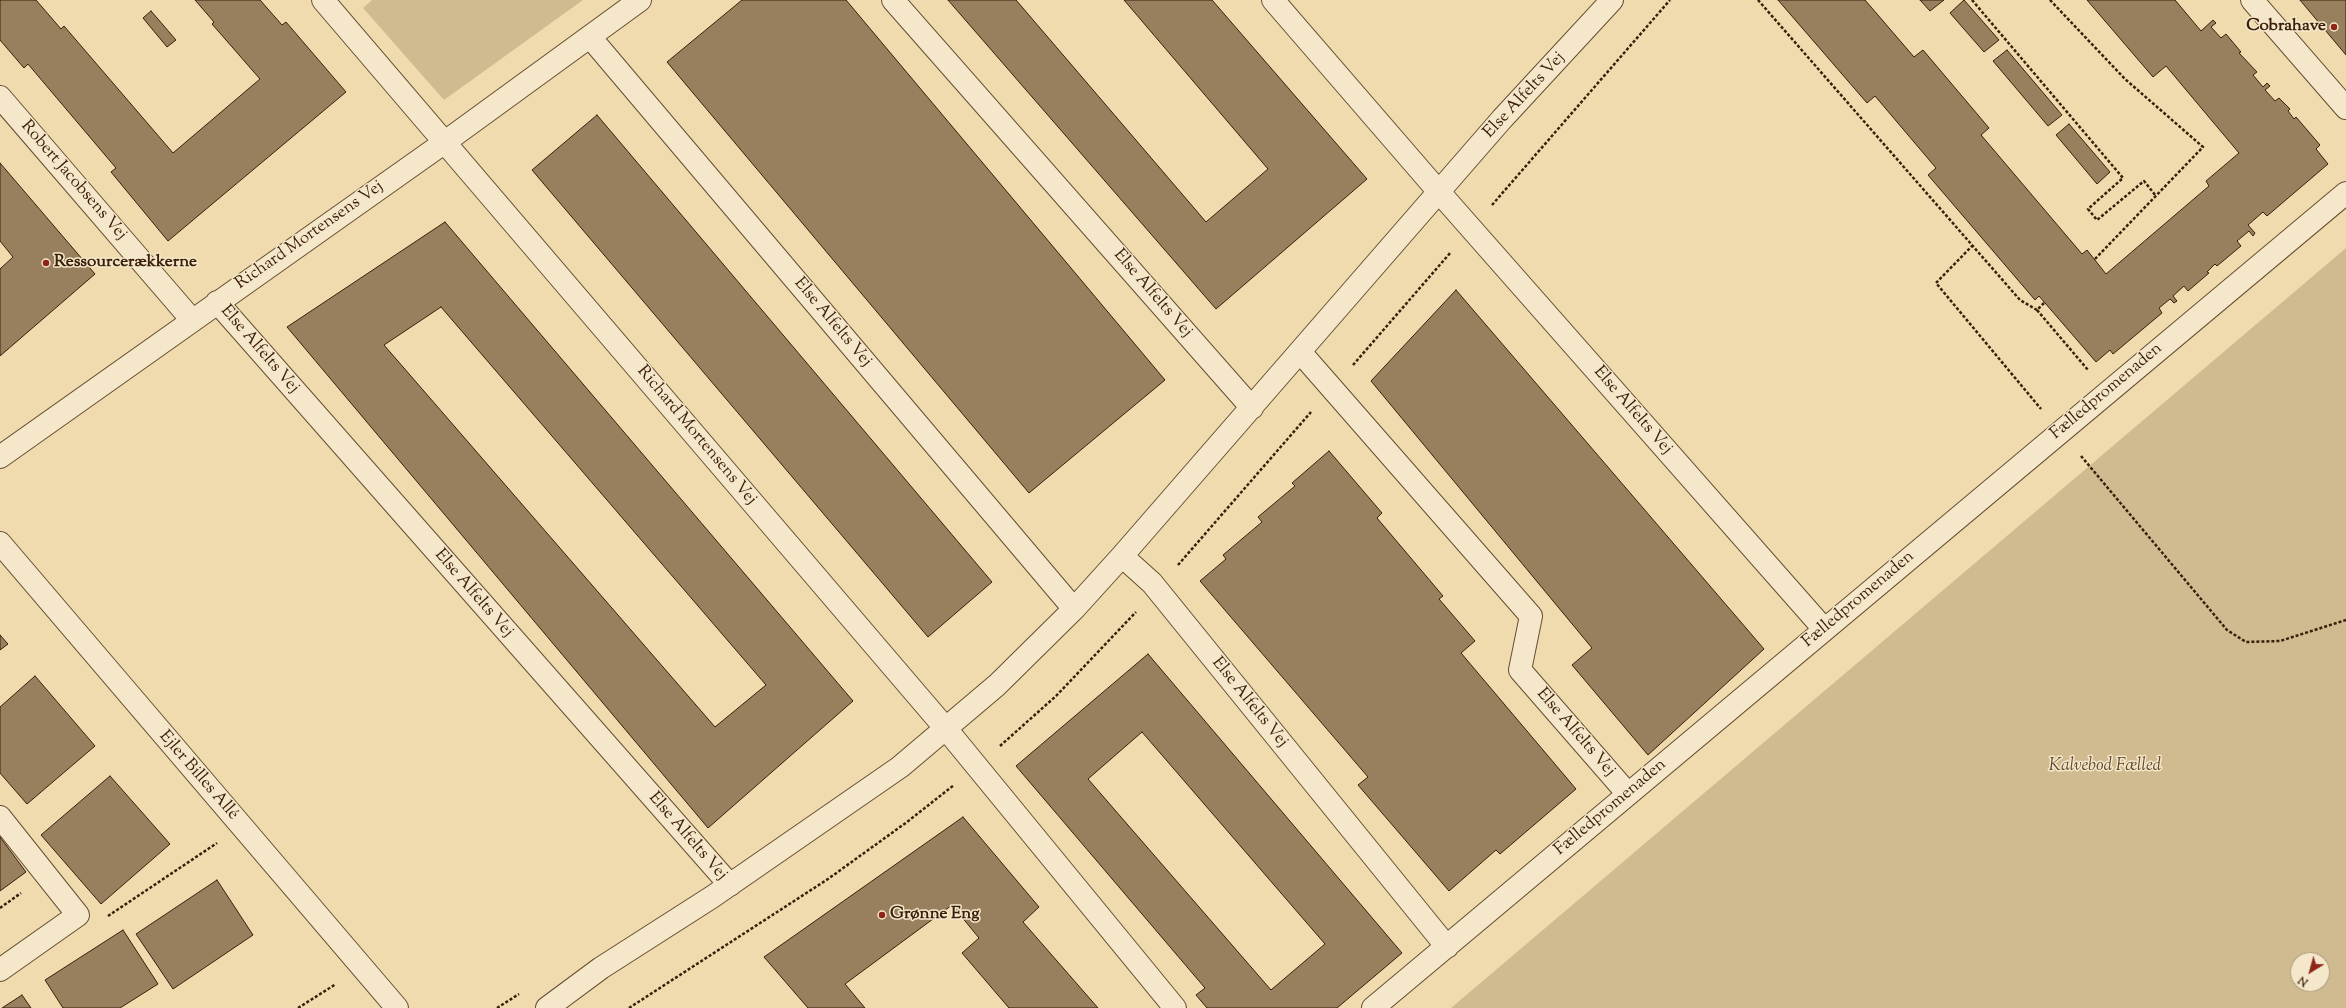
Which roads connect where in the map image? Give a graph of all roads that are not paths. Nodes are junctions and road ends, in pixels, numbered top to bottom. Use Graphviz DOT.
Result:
graph roads {
  1 [pos="322,0"];
  2 [pos="640,0"];
  3 [pos="893,0"];
  4 [pos="1273,0"];
  5 [pos="1612,0"];
  6 [pos="2252,0"];
  7 [pos="590,37"];
  8 [pos="0,97"];
  9 [pos="2346,108"];
  10 [pos="445,142"];
  11 [pos="1439,192"];
  12 [pos="2346,193"];
  13 [pos="217,302"];
  14 [pos="192,320"];
  15 [pos="1301,353"];
  16 [pos="1252,408"];
  17 [pos="0,457"];
  18 [pos="0,543"];
  19 [pos="1122,556"];
  20 [pos="1074,609"];
  21 [pos="1824,629"];
  22 [pos="947,730"];
  23 [pos="1628,794"];
  24 [pos="0,817"];
  25 [pos="730,885"];
  26 [pos="1447,947"];
  27 [pos="0,970"];
  28 [pos="397,1008"];
  29 [pos="547,1008"];
  30 [pos="1175,1008"];
  31 [pos="1374,1008"];
  1 -- 10 [label="street"];
  2 -- 7 [label="street, Richard Mortensens Vej"];
  3 -- 16 [label="street, Else Alfelts Vej"];
  4 -- 11 [label="street, Else Alfelts Vej"];
  5 -- 11 [label="street, Else Alfelts Vej"];
  6 -- 9 [label="street"];
  7 -- 10 [label="street, Richard Mortensens Vej"];
  7 -- 20 [label="street, Else Alfelts Vej"];
  8 -- 14 [label="street, Robert Jacobsens Vej"];
  10 -- 13 [label="street, Richard Mortensens Vej"];
  10 -- 22 [label="street, Richard Mortensens Vej"];
  11 -- 15 [label="street, Else Alfelts Vej"];
  11 -- 21 [label="street, Else Alfelts Vej"];
  12 -- 21 [label="street, Fælledpromenaden"];
  13 -- 14 [label="street, Richard Mortensens Vej"];
  13 -- 25 [label="street, Else Alfelts Vej"];
  14 -- 17 [label="street, Richard Mortensens Vej"];
  15 -- 16 [label="street, Else Alfelts Vej"];
  15 -- 23 [label="street, Else Alfelts Vej"];
  16 -- 19 [label="street, Else Alfelts Vej"];
  18 -- 28 [label="street, Ejler Billes Allé"];
  19 -- 20 [label="street, Else Alfelts Vej"];
  19 -- 26 [label="street, Else Alfelts Vej"];
  20 -- 22 [label="street, Else Alfelts Vej"];
  21 -- 23 [label="street, Fælledpromenaden"];
  22 -- 25 [label="street, Else Alfelts Vej"];
  22 -- 30 [label="street"];
  23 -- 26 [label="street, Fælledpromenaden"];
  24 -- 27 [label="street"];
  25 -- 29 [label="street, Else Alfelts Vej"];
  26 -- 31 [label="street, Fælledpromenaden"];
}
